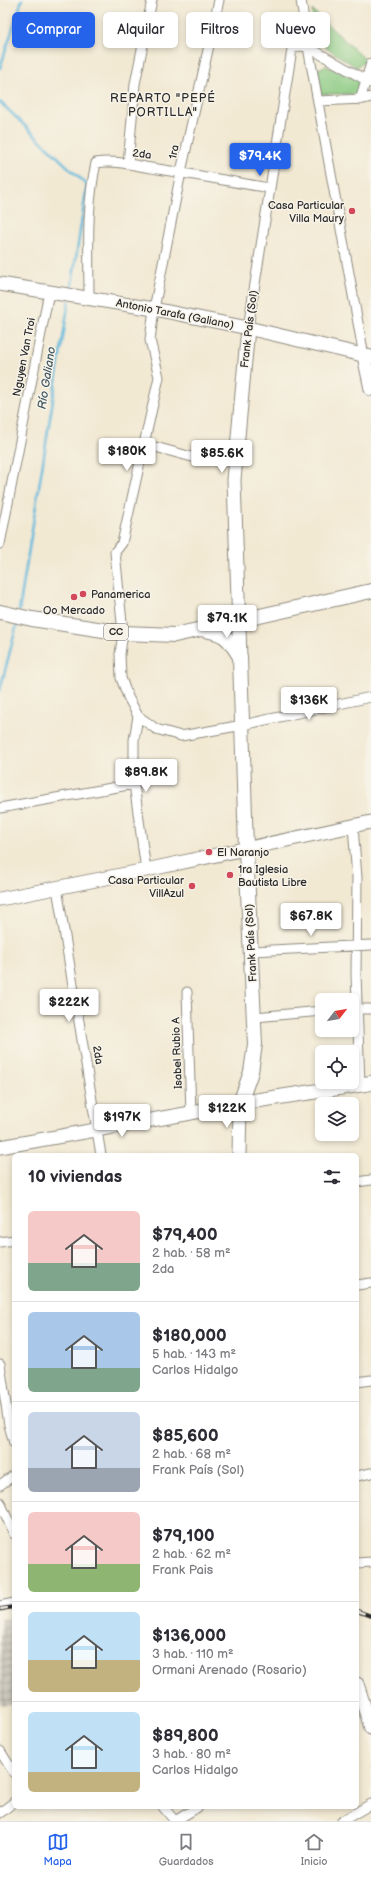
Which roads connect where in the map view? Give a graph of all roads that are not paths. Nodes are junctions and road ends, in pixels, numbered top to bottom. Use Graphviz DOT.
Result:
graph roads {
  1 [pos="152,0"];
  2 [pos="219,0"];
  3 [pos="292,0"];
  4 [pos="301,1"];
  5 [pos="302,12"];
  6 [pos="298,48"];
  7 [pos="304,48"];
  8 [pos="306,48"];
  9 [pos="371,63"];
  10 [pos="368,81"];
  11 [pos="371,97"];
  12 [pos="360,100"];
  13 [pos="318,101"];
  14 [pos="128,164"];
  15 [pos="182,172"];
  16 [pos="269,188"];
  17 [pos="0,284"];
  18 [pos="49,292"];
  19 [pos="85,298"];
  20 [pos="154,309"];
  21 [pos="248,328"];
  22 [pos="368,357"];
  23 [pos="371,389"];
  24 [pos="144,444"];
  25 [pos="236,458"];
  26 [pos="0,544"];
  27 [pos="371,591"];
  28 [pos="5,613"];
  29 [pos="238,620"];
  30 [pos="201,629"];
  31 [pos="123,633"];
  32 [pos="240,657"];
  33 [pos="371,697"];
  34 [pos="138,716"];
  35 [pos="243,725"];
  36 [pos="134,784"];
  37 [pos="0,808"];
  38 [pos="371,822"];
  39 [pos="353,826"];
  40 [pos="246,850"];
  41 [pos="146,870"];
  42 [pos="57,888"];
  43 [pos="0,899"];
  44 [pos="357,945"];
  45 [pos="371,945"];
  46 [pos="252,951"];
  47 [pos="187,992"];
  48 [pos="355,993"];
  49 [pos="359,1009"];
  50 [pos="371,1009"];
  51 [pos="315,1013"];
  52 [pos="255,1017"];
  53 [pos="358,1037"];
  54 [pos="366,1084"];
  55 [pos="240,1103"];
  56 [pos="191,1114"];
  57 [pos="97,1130"];
  58 [pos="0,1147"];
  59 [pos="101,1153"];
  60 [pos="239,1153"];
  61 [pos="371,1180"];
  62 [pos="359,1182"];
  63 [pos="12,1240"];
  64 [pos="0,1242"];
  65 [pos="371,1283"];
  66 [pos="359,1285"];
  67 [pos="0,1367"];
  68 [pos="371,1380"];
  69 [pos="359,1382"];
  70 [pos="12,1436"];
  71 [pos="371,1473"];
  72 [pos="12,1476"];
  73 [pos="359,1476"];
  74 [pos="0,1485"];
  75 [pos="0,1502"];
  76 [pos="12,1529"];
  77 [pos="371,1562"];
  78 [pos="359,1563"];
  79 [pos="12,1603"];
  80 [pos="0,1606"];
  81 [pos="359,1697"];
  82 [pos="361,1710"];
  83 [pos="371,1728"];
  84 [pos="0,1751"];
  85 [pos="12,1770"];
  86 [pos="12,1803"];
  87 [pos="371,1804"];
  88 [pos="165,1809"];
  89 [pos="195,1809"];
  90 [pos="0,1812"];
  91 [pos="175,1821"];
  92 [pos="342,1821"];
  1 -- 14 [label="street"];
  2 -- 15 [label="street, 1ra"];
  3 -- 4 [label="street"];
  4 -- 5 [label="street"];
  6 -- 16 [label="street, Frank País (Sol)"];
  7 -- 13 [label="street"];
  8 -- 10 [label="street"];
  9 -- 10 [label="street"];
  10 -- 12 [label="street"];
  11 -- 12 [label="street"];
  12 -- 13 [label="street"];
  13 -- 22 [label="street"];
  14 -- 15 [label="street, 2da"];
  14 -- 19 [label="street, 2da"];
  15 -- 16 [label="street, 2da"];
  15 -- 20 [label="street, 1ra"];
  16 -- 21 [label="street, Frank País (Sol)"];
  17 -- 18 [label="street, Antonio Tarafa (Galiano)"];
  18 -- 19 [label="street, Antonio Tarafa (Galiano)"];
  18 -- 26 [label="street, Nguyen Van Troi"];
  19 -- 20 [label="street, Antonio Tarafa (Galiano)"];
  20 -- 21 [label="street, Antonio Tarafa (Galiano)"];
  20 -- 24 [label="street, 1ra"];
  21 -- 22 [label="street, Antonio Tarafa (Galiano)"];
  21 -- 25 [label="street, Frank País (Sol)"];
  22 -- 23 [label="street"];
  24 -- 25 [label="street"];
  24 -- 31 [label="street, 1ra"];
  25 -- 29 [label="street, Frank País (Sol)"];
  27 -- 29 [label="main road, CC"];
  28 -- 31 [label="main road, CC"];
  29 -- 30 [label="main road, CC"];
  29 -- 32 [label="street, Frank País (Sol)"];
  30 -- 31 [label="main road, CC"];
  30 -- 32 [label="main road, CC"];
  31 -- 34 [label="street"];
  32 -- 35 [label="main road, Frank País (Sol) / CC"];
  33 -- 35 [label="street"];
  34 -- 35 [label="street"];
  34 -- 36 [label="street"];
  35 -- 40 [label="main road, Frank País (Sol) / CC"];
  36 -- 37 [label="street"];
  36 -- 41 [label="street"];
  38 -- 39 [label="street"];
  39 -- 40 [label="street"];
  39 -- 44 [label="street"];
  40 -- 41 [label="street"];
  40 -- 46 [label="main road, Frank País (Sol) / CC"];
  41 -- 42 [label="street"];
  42 -- 43 [label="street"];
  42 -- 57 [label="street, 2da"];
  44 -- 45 [label="street"];
  44 -- 46 [label="street"];
  44 -- 48 [label="street"];
  46 -- 52 [label="main road, Frank País (Sol) / CC"];
  47 -- 56 [label="street, Isabel Rubio A"];
  49 -- 50 [label="street"];
  51 -- 52 [label="street"];
  52 -- 55 [label="main road, Frank País (Sol) / CC"];
  53 -- 54 [label="street"];
  54 -- 55 [label="main road"];
  55 -- 56 [label="street"];
  55 -- 60 [label="street, Frank País (Sol)"];
  56 -- 57 [label="street"];
  57 -- 58 [label="street"];
  57 -- 59 [label="street, 2da"];
  61 -- 62 [label="street"];
  63 -- 64 [label="street"];
  65 -- 66 [label="street"];
  67 -- 70 [label="street"];
  68 -- 69 [label="street"];
  71 -- 73 [label="street"];
  72 -- 74 [label="street"];
  75 -- 76 [label="street"];
  77 -- 78 [label="street"];
  79 -- 80 [label="street"];
  81 -- 82 [label="street"];
  82 -- 83 [label="street"];
  84 -- 85 [label="street"];
  86 -- 90 [label="street"];
  87 -- 92 [label="street"];
  88 -- 91 [label="street"];
  89 -- 91 [label="street"];
}
